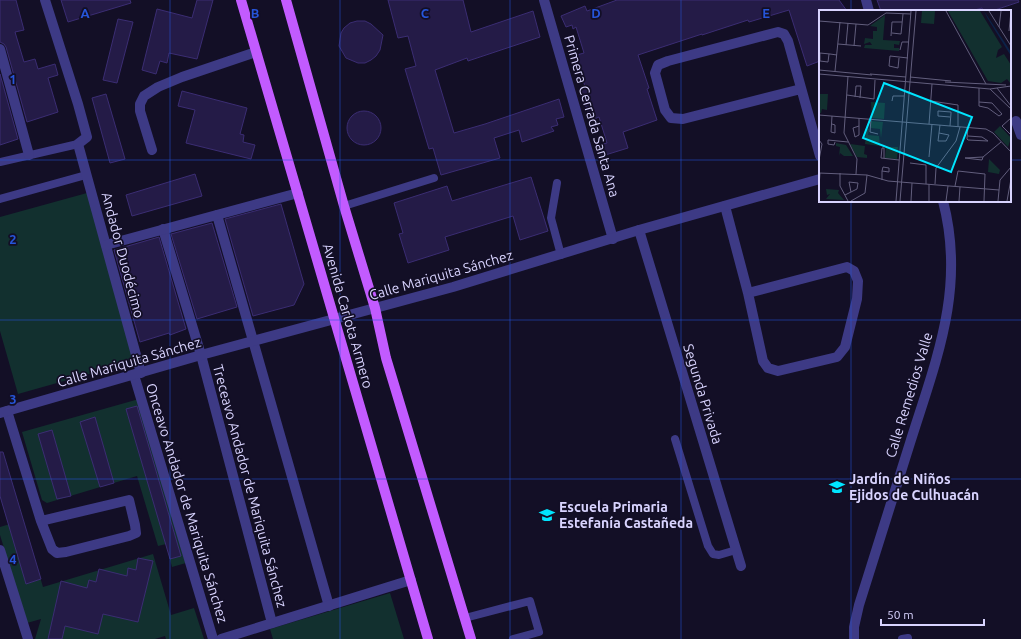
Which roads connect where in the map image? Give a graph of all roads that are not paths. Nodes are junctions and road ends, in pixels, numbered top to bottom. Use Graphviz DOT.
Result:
graph roads {
  1 [pos="45,0"];
  2 [pos="242,0"];
  3 [pos="286,0"];
  4 [pos="866,0"];
  5 [pos="546,1"];
  6 [pos="869,10"];
  7 [pos="0,49"];
  8 [pos="256,52"];
  9 [pos="801,89"];
  10 [pos="1016,121"];
  11 [pos="1021,135"];
  12 [pos="78,144"];
  13 [pos="152,150"];
  14 [pos="819,152"];
  15 [pos="28,155"];
  16 [pos="0,162"];
  17 [pos="86,175"];
  18 [pos="434,178"];
  19 [pos="819,179"];
  20 [pos="557,183"];
  21 [pos="298,193"];
  22 [pos="0,199"];
  23 [pos="943,202"];
  24 [pos="344,206"];
  25 [pos="725,206"];
  26 [pos="217,215"];
  27 [pos="163,229"];
  28 [pos="639,230"];
  29 [pos="613,239"];
  30 [pos="106,245"];
  31 [pos="562,255"];
  32 [pos="748,292"];
  33 [pos="375,308"];
  34 [pos="334,320"];
  35 [pos="252,342"];
  36 [pos="202,355"];
  37 [pos="138,374"];
  38 [pos="4,412"];
  39 [pos="675,440"];
  40 [pos="42,521"];
  41 [pos="0,550"];
  42 [pos="736,550"];
  43 [pos="741,566"];
  44 [pos="411,580"];
  45 [pos="329,606"];
  46 [pos="465,618"];
  47 [pos="272,623"];
  48 [pos="28,639"];
  49 [pos="213,639"];
  50 [pos="221,639"];
  51 [pos="428,639"];
  52 [pos="471,639"];
  53 [pos="513,639"];
  54 [pos="854,639"];
  1 -- 12 [label="street"];
  2 -- 8 [label="main road, Avenida Carlota Armero"];
  3 -- 24 [label="main road, Avenida Carlota Armero"];
  4 -- 6 [label="street"];
  5 -- 29 [label="street, Primera Cerrada Santa Ana"];
  7 -- 15 [label="street"];
  8 -- 13 [label="street"];
  8 -- 21 [label="main road, Avenida Carlota Armero"];
  9 -- 9 [label="street"];
  9 -- 14 [label="street"];
  10 -- 11 [label="street"];
  12 -- 15 [label="lane"];
  12 -- 17 [label="street, Andador Duodécimo"];
  15 -- 16 [label="lane"];
  17 -- 22 [label="lane"];
  17 -- 30 [label="street, Andador Duodécimo"];
  18 -- 24 [label="lane"];
  19 -- 25 [label="street, Calle Mariquita Sánchez"];
  20 -- 31 [label="lane"];
  21 -- 26 [label="street"];
  21 -- 34 [label="main road, Avenida Carlota Armero"];
  23 -- 54 [label="street, Calle Remedios Valle"];
  24 -- 33 [label="main road, Avenida Carlota Armero"];
  25 -- 28 [label="street, Calle Mariquita Sánchez"];
  25 -- 32 [label="street"];
  26 -- 27 [label="street"];
  26 -- 35 [label="street"];
  27 -- 30 [label="street"];
  27 -- 36 [label="street, Treceavo Andador de Mariquita Sánchez"];
  28 -- 29 [label="street, Calle Mariquita Sánchez"];
  28 -- 42 [label="street, Segunda Privada"];
  29 -- 31 [label="street, Calle Mariquita Sánchez"];
  30 -- 37 [label="street, Andador Duodécimo"];
  31 -- 33 [label="street, Calle Mariquita Sánchez"];
  32 -- 32 [label="street"];
  33 -- 34 [label="street, Calle Mariquita Sánchez"];
  33 -- 46 [label="main road, Avenida Carlota Armero"];
  34 -- 35 [label="street, Calle Mariquita Sánchez"];
  34 -- 44 [label="main road, Avenida Carlota Armero"];
  35 -- 36 [label="street, Calle Mariquita Sánchez"];
  35 -- 45 [label="street"];
  36 -- 37 [label="street, Calle Mariquita Sánchez"];
  36 -- 47 [label="street, Treceavo Andador de Mariquita Sánchez"];
  37 -- 38 [label="street, Calle Mariquita Sánchez"];
  37 -- 49 [label="street, Onceavo Andador de Mariquita Sánchez"];
  38 -- 40 [label="street"];
  39 -- 42 [label="lane"];
  40 -- 40 [label="street"];
  41 -- 48 [label="street"];
  42 -- 43 [label="street, Segunda Privada"];
  44 -- 45 [label="street"];
  44 -- 51 [label="main road, Avenida Carlota Armero"];
  45 -- 47 [label="street"];
  46 -- 52 [label="main road, Avenida Carlota Armero"];
  46 -- 53 [label="lane"];
  47 -- 50 [label="street"];
}
